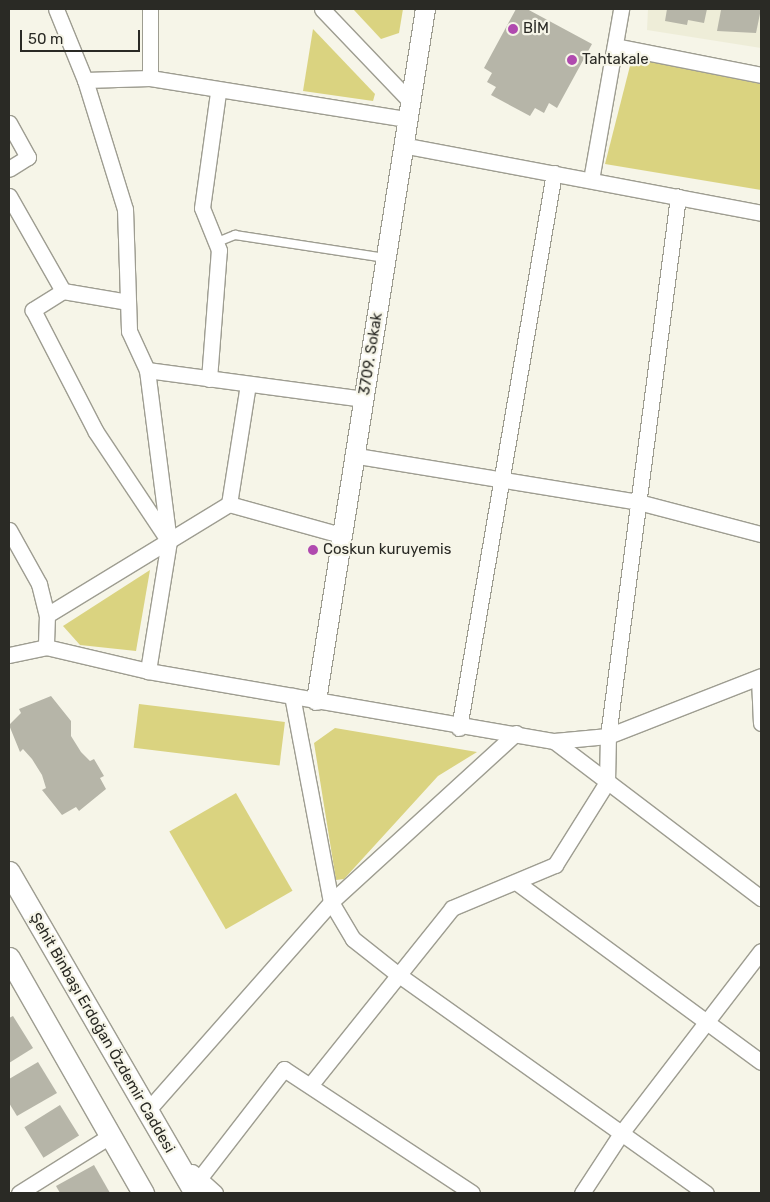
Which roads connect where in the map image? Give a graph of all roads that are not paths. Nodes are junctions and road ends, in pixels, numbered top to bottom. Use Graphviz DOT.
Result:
graph roads {
  1 [pos="56,9"];
  2 [pos="150,9"];
  3 [pos="322,9"];
  4 [pos="425,9"];
  5 [pos="621,9"];
  6 [pos="615,46"];
  7 [pos="761,75"];
  8 [pos="150,78"];
  9 [pos="85,80"];
  10 [pos="218,92"];
  11 [pos="408,110"];
  12 [pos="9,123"];
  13 [pos="402,144"];
  14 [pos="9,169"];
  15 [pos="554,173"];
  16 [pos="591,180"];
  17 [pos="9,196"];
  18 [pos="678,197"];
  19 [pos="761,213"];
  20 [pos="215,243"];
  21 [pos="385,258"];
  22 [pos="63,291"];
  23 [pos="128,302"];
  24 [pos="147,370"];
  25 [pos="209,379"];
  26 [pos="248,384"];
  27 [pos="364,399"];
  28 [pos="358,456"];
  29 [pos="500,481"];
  30 [pos="638,502"];
  31 [pos="229,504"];
  32 [pos="9,530"];
  33 [pos="761,534"];
  34 [pos="341,535"];
  35 [pos="168,541"];
  36 [pos="47,615"];
  37 [pos="46,647"];
  38 [pos="9,655"];
  39 [pos="148,671"];
  40 [pos="760,678"];
  41 [pos="292,696"];
  42 [pos="316,700"];
  43 [pos="761,722"];
  44 [pos="459,728"];
  45 [pos="516,733"];
  46 [pos="608,736"];
  47 [pos="554,741"];
  48 [pos="607,782"];
  49 [pos="9,872"];
  50 [pos="516,882"];
  51 [pos="761,898"];
  52 [pos="331,902"];
  53 [pos="761,951"];
  54 [pos="9,958"];
  55 [pos="396,974"];
  56 [pos="706,1023"];
  57 [pos="761,1062"];
  58 [pos="312,1083"];
  59 [pos="147,1111"];
  60 [pos="622,1132"];
  61 [pos="110,1136"];
  62 [pos="197,1186"];
  63 [pos="19,1193"];
  64 [pos="143,1193"];
  65 [pos="215,1193"];
  66 [pos="472,1193"];
  67 [pos="582,1193"];
  68 [pos="706,1193"];
  1 -- 9 [label="street"];
  2 -- 8 [label="street"];
  3 -- 11 [label="street"];
  4 -- 11 [label="street, 3709. Sokak"];
  5 -- 6 [label="street"];
  6 -- 7 [label="street"];
  6 -- 16 [label="street"];
  8 -- 9 [label="street"];
  8 -- 10 [label="street"];
  9 -- 23 [label="street"];
  10 -- 11 [label="street"];
  10 -- 20 [label="street"];
  11 -- 13 [label="street, 3709. Sokak"];
  12 -- 14 [label="street"];
  13 -- 15 [label="street"];
  13 -- 21 [label="street, 3709. Sokak"];
  15 -- 16 [label="street"];
  15 -- 29 [label="street"];
  16 -- 18 [label="street"];
  17 -- 22 [label="street"];
  18 -- 19 [label="street"];
  18 -- 30 [label="street"];
  20 -- 21 [label="lane"];
  20 -- 25 [label="street"];
  21 -- 27 [label="street, 3709. Sokak"];
  22 -- 23 [label="street"];
  22 -- 35 [label="street"];
  23 -- 24 [label="street"];
  24 -- 25 [label="street"];
  24 -- 35 [label="street"];
  25 -- 26 [label="street"];
  26 -- 27 [label="street"];
  26 -- 31 [label="street"];
  27 -- 28 [label="street, 3709. Sokak"];
  28 -- 29 [label="street"];
  28 -- 34 [label="street, 3709. Sokak"];
  29 -- 30 [label="street"];
  29 -- 44 [label="street"];
  30 -- 33 [label="street"];
  30 -- 46 [label="street"];
  31 -- 34 [label="street"];
  31 -- 35 [label="street"];
  32 -- 36 [label="street"];
  34 -- 42 [label="street, 3709. Sokak"];
  35 -- 36 [label="street"];
  35 -- 39 [label="street"];
  36 -- 37 [label="street"];
  37 -- 38 [label="street"];
  37 -- 39 [label="street"];
  39 -- 41 [label="street"];
  40 -- 43 [label="street"];
  40 -- 46 [label="street"];
  41 -- 42 [label="street"];
  41 -- 52 [label="street"];
  42 -- 44 [label="street"];
  44 -- 45 [label="street"];
  45 -- 47 [label="street"];
  45 -- 52 [label="street"];
  46 -- 47 [label="street"];
  46 -- 48 [label="street"];
  47 -- 48 [label="street"];
  48 -- 50 [label="street"];
  48 -- 51 [label="street"];
  49 -- 59 [label="main road, Şehit Binbaşı Erdoğan Özdemir Caddesi"];
  50 -- 55 [label="street"];
  50 -- 56 [label="street"];
  52 -- 55 [label="street"];
  52 -- 59 [label="street"];
  53 -- 56 [label="street"];
  54 -- 61 [label="main road"];
  55 -- 58 [label="street"];
  55 -- 60 [label="street"];
  56 -- 57 [label="street"];
  56 -- 60 [label="street"];
  58 -- 62 [label="street"];
  58 -- 66 [label="street"];
  59 -- 62 [label="main road, Şehit Binbaşı Erdoğan Özdemir Caddesi"];
  60 -- 67 [label="street"];
  60 -- 68 [label="street"];
  61 -- 63 [label="street"];
  61 -- 64 [label="main road"];
  62 -- 65 [label="street"];
}
